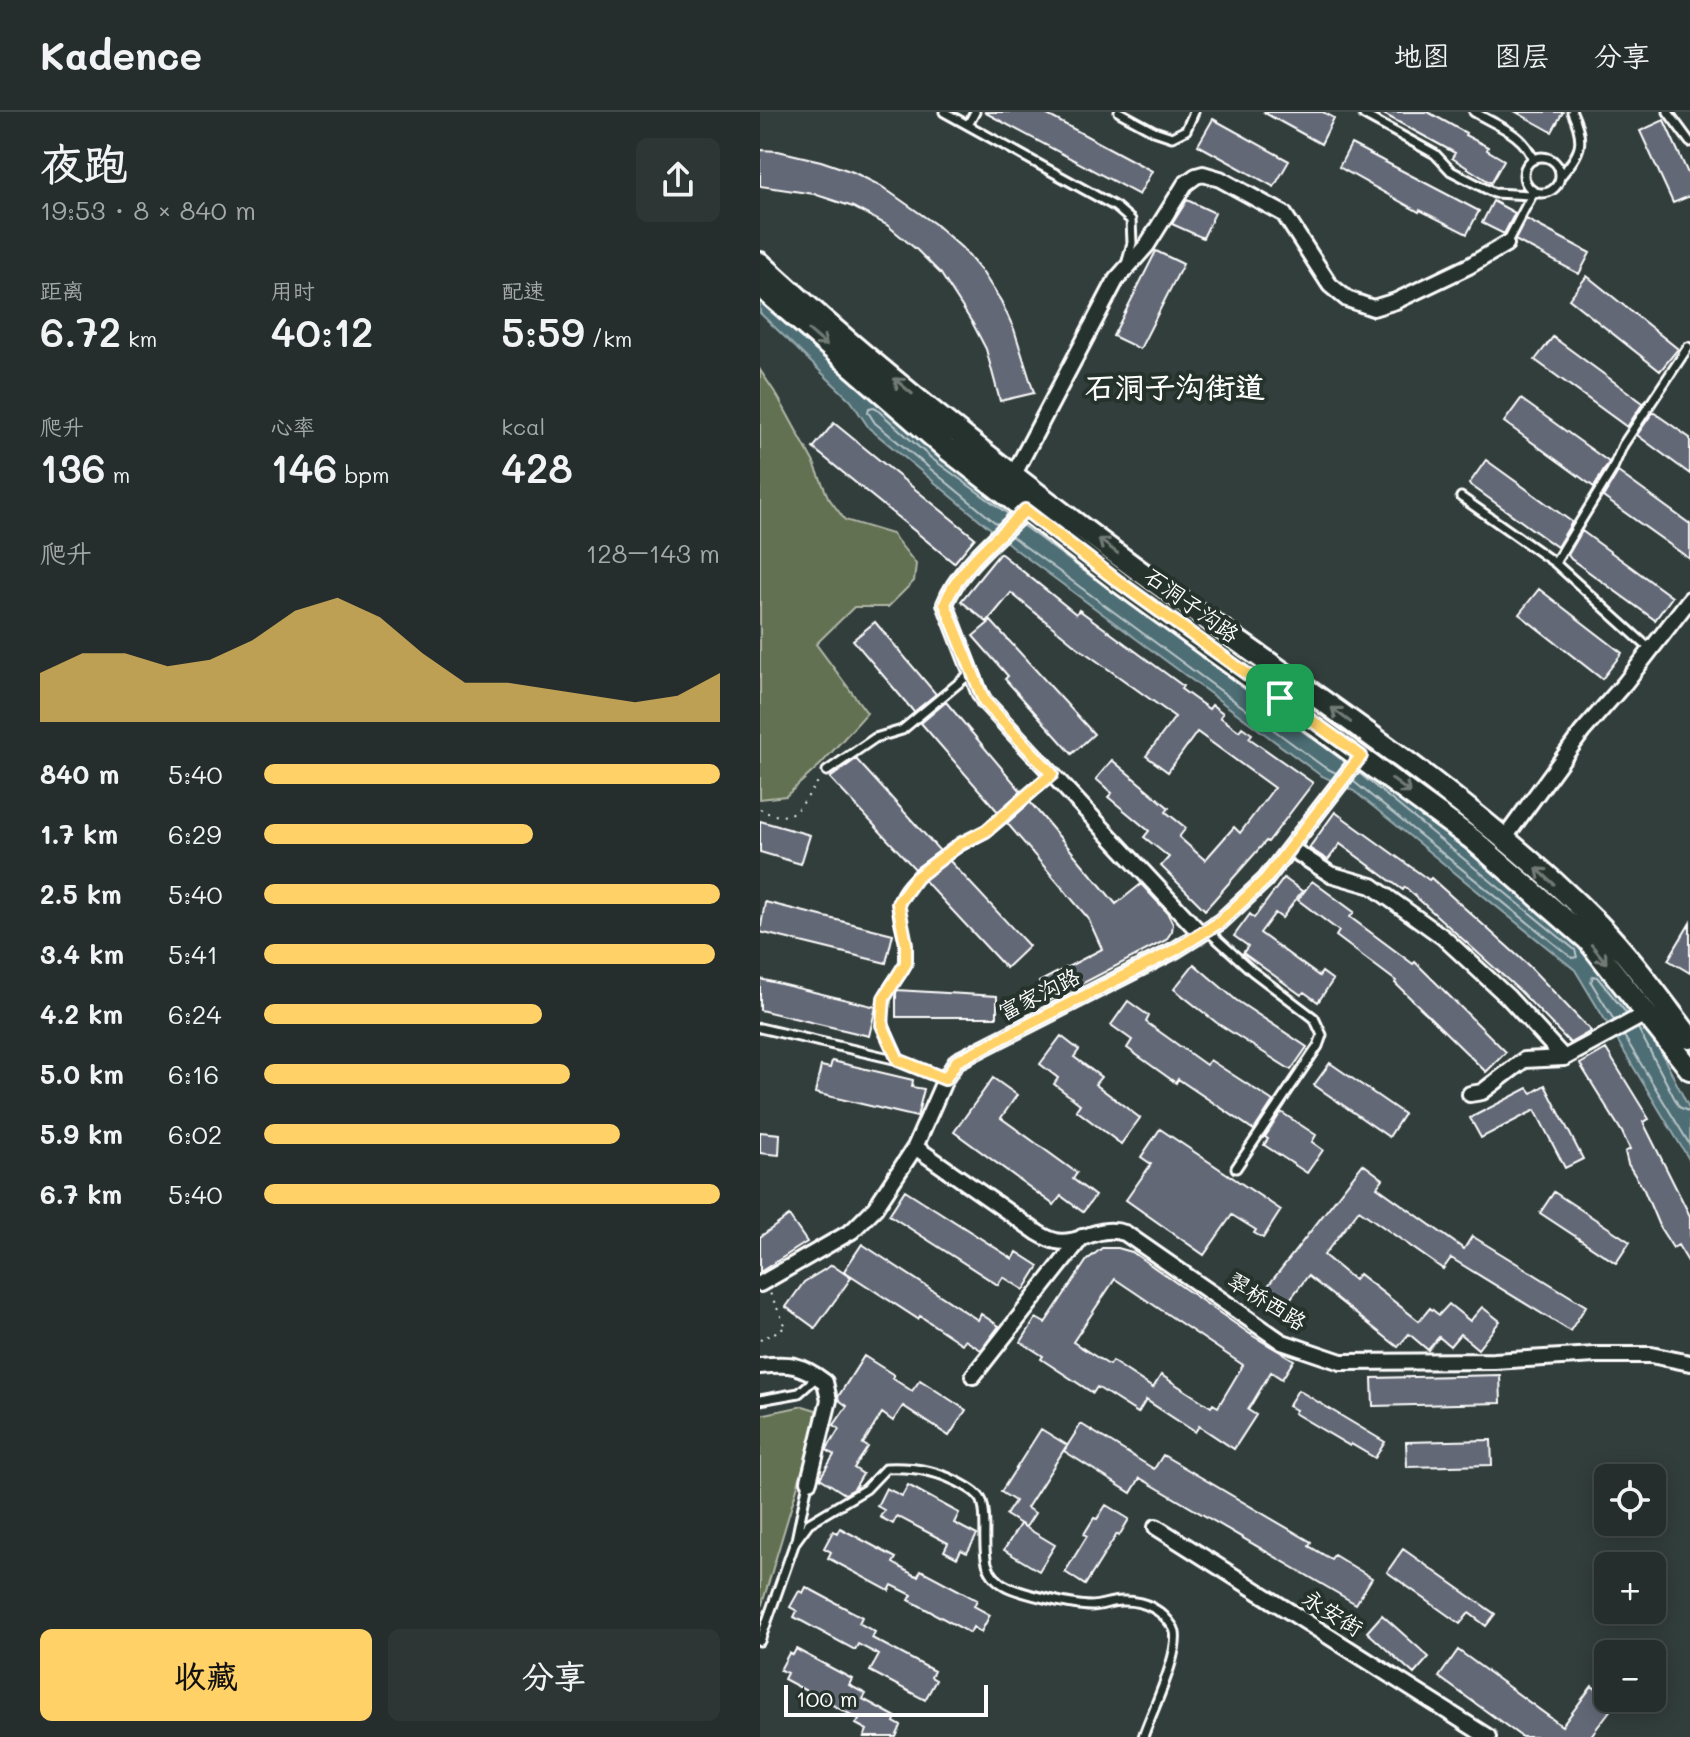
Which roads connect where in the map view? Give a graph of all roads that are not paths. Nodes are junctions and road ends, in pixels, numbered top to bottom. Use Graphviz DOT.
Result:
graph roads {
  1 [pos="944,112"];
  2 [pos="975,112"];
  3 [pos="1119,112"];
  4 [pos="1194,112"];
  5 [pos="1474,112"];
  6 [pos="1572,112"];
  7 [pos="1668,112"];
  8 [pos="1364,115"];
  9 [pos="968,125"];
  10 [pos="1690,142"];
  11 [pos="1533,160"];
  12 [pos="1560,177"];
  13 [pos="1532,193"];
  14 [pos="1506,244"];
  15 [pos="760,263"];
  16 [pos="1124,271"];
  17 [pos="760,286"];
  18 [pos="1688,347"];
  19 [pos="1014,474"];
  20 [pos="1461,497"];
  21 [pos="1024,511"];
  22 [pos="1555,563"];
  23 [pos="1690,599"];
  24 [pos="1651,650"];
  25 [pos="972,672"];
  26 [pos="1359,758"];
  27 [pos="827,771"];
  28 [pos="1052,774"];
  29 [pos="1504,839"];
  30 [pos="1290,848"];
  31 [pos="1204,932"];
  32 [pos="1644,1015"];
  33 [pos="760,1028"];
  34 [pos="1690,1038"];
  35 [pos="1564,1058"];
  36 [pos="898,1060"];
  37 [pos="1690,1069"];
  38 [pos="945,1079"];
  39 [pos="1470,1094"];
  40 [pos="915,1147"];
  41 [pos="1236,1168"];
  42 [pos="1082,1237"];
  43 [pos="762,1282"];
  44 [pos="1690,1363"];
  45 [pos="760,1366"];
  46 [pos="818,1376"];
  47 [pos="973,1376"];
  48 [pos="760,1400"];
  49 [pos="809,1481"];
  50 [pos="1156,1527"];
  51 [pos="795,1542"];
  52 [pos="760,1641"];
  53 [pos="1143,1737"];
  54 [pos="1488,1737"];
  1 -- 9 [label="lane"];
  2 -- 9 [label="lane"];
  3 -- 4 [label="lane"];
  5 -- 11 [label="lane"];
  6 -- 12 [label="lane"];
  7 -- 10 [label="lane"];
  8 -- 13 [label="lane"];
  9 -- 16 [label="lane"];
  11 -- 12 [label="lane"];
  11 -- 13 [label="lane"];
  12 -- 13 [label="lane"];
  13 -- 14 [label="lane"];
  14 -- 16 [label="street"];
  19 -- 15 [label="main road, 石洞子沟路, one-way"];
  16 -- 19 [label="street"];
  17 -- 21 [label="main road, 石洞子沟路, one-way"];
  18 -- 22 [label="lane"];
  29 -- 19 [label="main road, 石洞子沟路, one-way"];
  20 -- 22 [label="lane"];
  21 -- 25 [label="street"];
  21 -- 26 [label="main road, 石洞子沟路"];
  22 -- 24 [label="lane"];
  23 -- 24 [label="street"];
  24 -- 29 [label="street"];
  25 -- 27 [label="lane"];
  25 -- 28 [label="street"];
  26 -- 30 [label="street, 富家沟路"];
  26 -- 32 [label="main road, 石洞子沟路, one-way"];
  28 -- 31 [label="street"];
  28 -- 36 [label="lane"];
  34 -- 29 [label="main road, 石洞子沟路, one-way"];
  30 -- 31 [label="street, 富家沟路"];
  30 -- 35 [label="street"];
  31 -- 38 [label="street, 富家沟路"];
  31 -- 41 [label="lane"];
  32 -- 35 [label="street"];
  32 -- 37 [label="main road, 石洞子沟路"];
  33 -- 36 [label="lane"];
  35 -- 39 [label="street"];
  36 -- 38 [label="lane"];
  38 -- 40 [label="street, 富家沟路"];
  40 -- 42 [label="street, 翠桥西路"];
  40 -- 43 [label="street, 富家沟路"];
  42 -- 44 [label="street, 翠桥西路"];
  42 -- 47 [label="street"];
  45 -- 46 [label="street"];
  46 -- 48 [label="lane"];
  46 -- 49 [label="street"];
  49 -- 51 [label="lane"];
  50 -- 54 [label="street, 永安街"];
  51 -- 52 [label="lane"];
  51 -- 53 [label="lane"];
}
